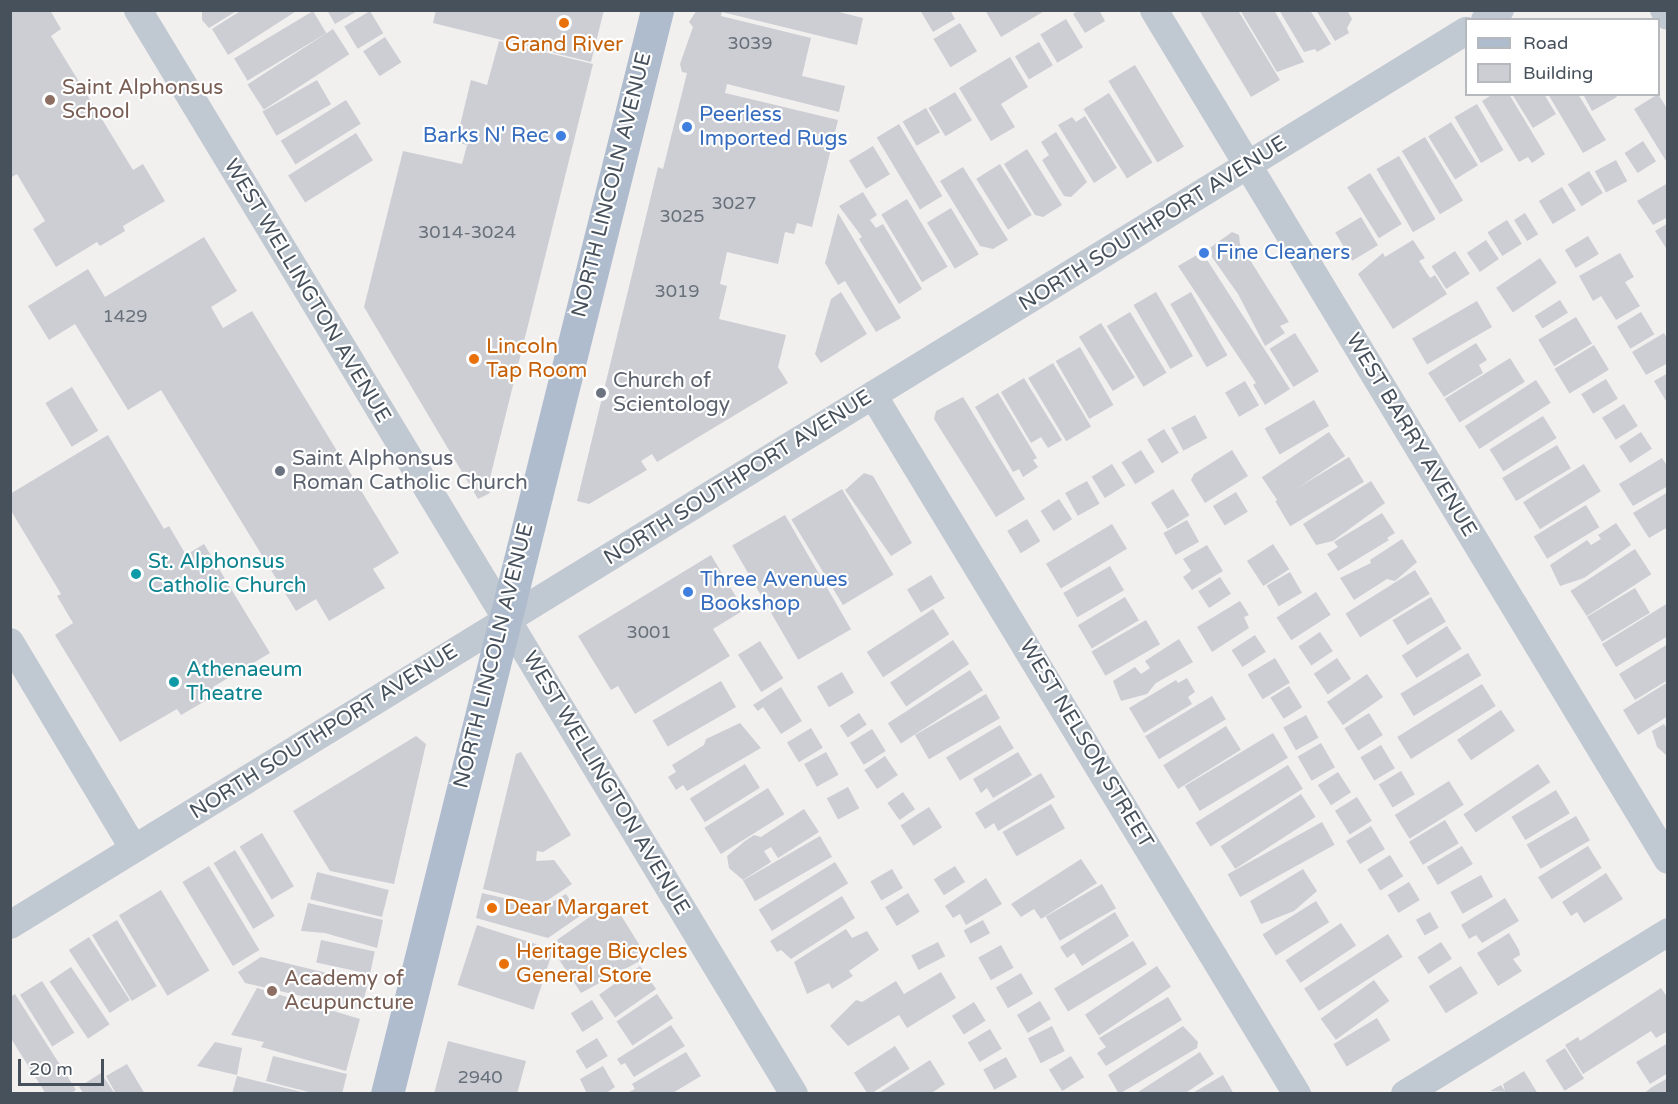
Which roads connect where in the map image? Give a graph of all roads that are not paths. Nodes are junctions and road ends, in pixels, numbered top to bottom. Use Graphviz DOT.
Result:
graph roads {
  1 [pos="138,10"];
  2 [pos="657,10"];
  3 [pos="1154,10"];
  4 [pos="1665,10"];
  5 [pos="1668,16"];
  6 [pos="1465,32"];
  7 [pos="1248,165"];
  8 [pos="873,395"];
  9 [pos="506,620"];
  10 [pos="10,642"];
  11 [pos="134,849"];
  12 [pos="1668,860"];
  13 [pos="10,925"];
  14 [pos="1668,932"];
  15 [pos="387,1094"];
  16 [pos="794,1094"];
  17 [pos="1297,1094"];
  18 [pos="1405,1094"];
  1 -- 9 [label="street, WEST WELLINGTON AVENUE"];
  2 -- 9 [label="main road, NORTH LINCOLN AVENUE"];
  3 -- 7 [label="street, WEST BARRY AVENUE"];
  4 -- 5 [label="street"];
  6 -- 7 [label="street, NORTH SOUTHPORT AVENUE"];
  7 -- 8 [label="street, NORTH SOUTHPORT AVENUE"];
  7 -- 12 [label="street, WEST BARRY AVENUE"];
  8 -- 9 [label="street, NORTH SOUTHPORT AVENUE"];
  8 -- 17 [label="street, WEST NELSON STREET"];
  9 -- 11 [label="street, NORTH SOUTHPORT AVENUE"];
  9 -- 15 [label="main road, NORTH LINCOLN AVENUE"];
  9 -- 16 [label="street, WEST WELLINGTON AVENUE"];
  10 -- 11 [label="street"];
  11 -- 13 [label="street, NORTH SOUTHPORT AVENUE"];
  14 -- 18 [label="street"];
}
